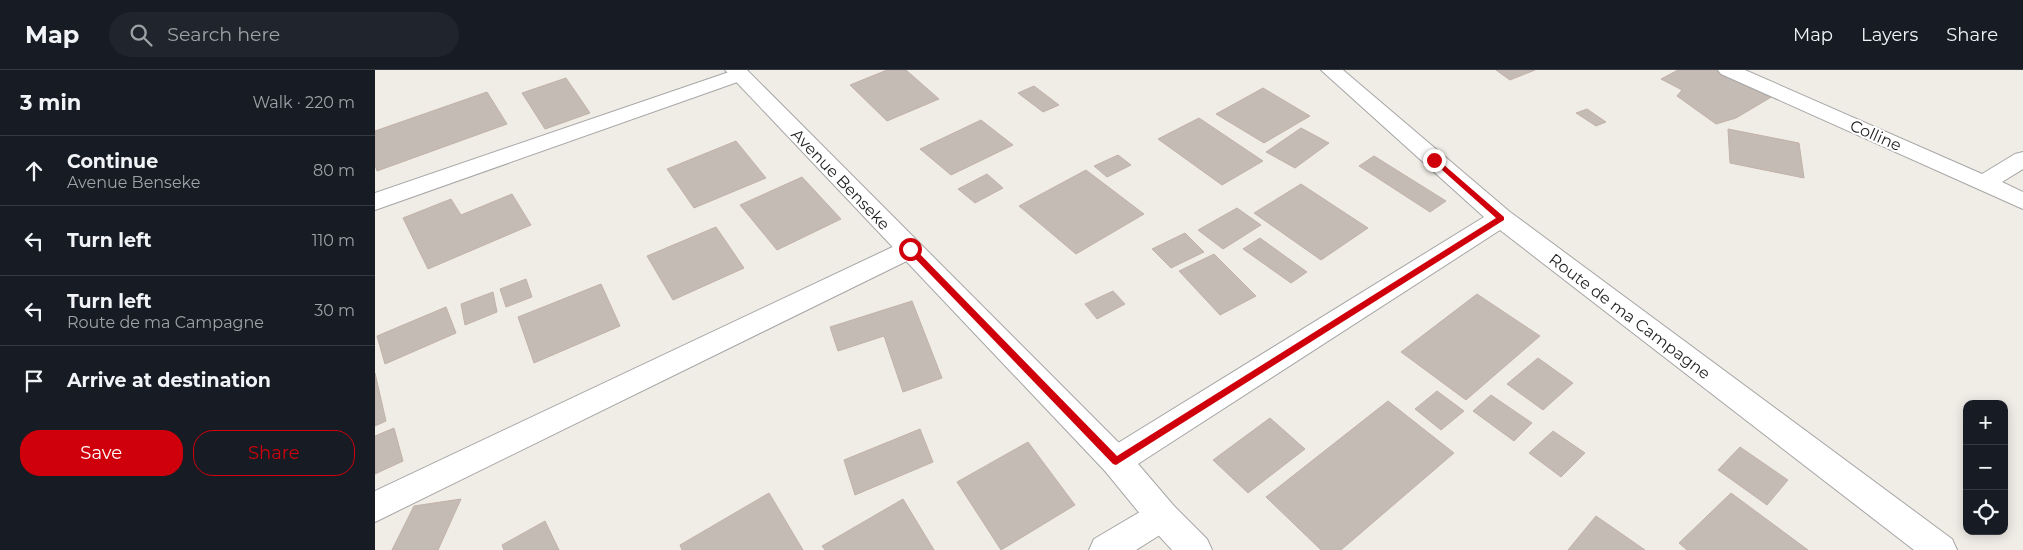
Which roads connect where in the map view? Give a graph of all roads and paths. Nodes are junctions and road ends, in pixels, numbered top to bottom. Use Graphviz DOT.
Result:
graph roads {
  1 [pos="1331,70"];
  2 [pos="1728,70"];
  3 [pos="737,72"];
  4 [pos="2023,158"];
  5 [pos="1984,183"];
  6 [pos="2023,201"];
  7 [pos="375,202"];
  8 [pos="1501,218"];
  9 [pos="910,249"];
  10 [pos="1116,461"];
  11 [pos="375,507"];
  12 [pos="1162,516"];
  13 [pos="1107,550"];
  14 [pos="1195,550"];
  15 [pos="1940,550"];
  1 -- 8 [label="street, Route de ma Campagne"];
  2 -- 5 [label="street, Colline"];
  3 -- 7 [label="street"];
  3 -- 9 [label="street, Avenue Benseke"];
  4 -- 5 [label="street"];
  5 -- 6 [label="street, Colline"];
  8 -- 10 [label="street"];
  8 -- 15 [label="street, Route de ma Campagne"];
  9 -- 10 [label="street, Avenue Benseke"];
  9 -- 11 [label="street"];
  10 -- 12 [label="street, Avenue Benseke"];
  12 -- 13 [label="street"];
  12 -- 14 [label="street, Avenue Benseke"];
}
